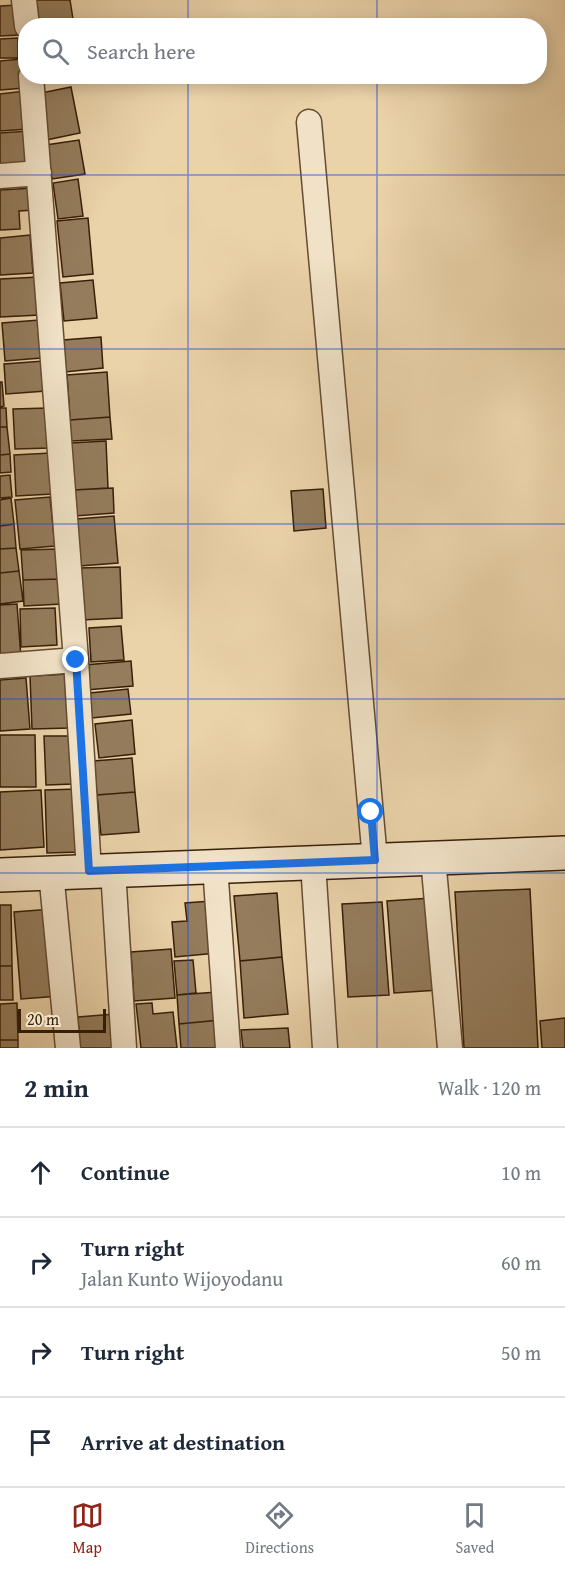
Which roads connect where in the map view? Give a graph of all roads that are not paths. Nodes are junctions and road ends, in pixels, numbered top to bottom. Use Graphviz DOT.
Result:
graph roads {
  1 [pos="24,0"];
  2 [pos="26,18"];
  3 [pos="32,84"];
  4 [pos="309,122"];
  5 [pos="39,173"];
  6 [pos="0,176"];
  7 [pos="76,660"];
  8 [pos="0,666"];
  9 [pos="565,853"];
  10 [pos="434,858"];
  11 [pos="375,860"];
  12 [pos="313,863"];
  13 [pos="215,866"];
  14 [pos="101,870"];
  15 [pos="51,872"];
  16 [pos="0,875"];
  17 [pos="68,1048"];
  18 [pos="124,1048"];
  19 [pos="228,1048"];
  20 [pos="325,1048"];
  21 [pos="450,1048"];
  1 -- 2 [label="street"];
  3 -- 5 [label="street"];
  4 -- 11 [label="street"];
  5 -- 6 [label="street"];
  5 -- 7 [label="street"];
  7 -- 8 [label="street"];
  7 -- 14 [label="street"];
  9 -- 10 [label="street"];
  10 -- 11 [label="street"];
  10 -- 21 [label="street"];
  11 -- 12 [label="street"];
  12 -- 13 [label="street"];
  12 -- 20 [label="street"];
  13 -- 14 [label="street"];
  13 -- 19 [label="street"];
  14 -- 15 [label="street"];
  14 -- 18 [label="street"];
  15 -- 16 [label="street"];
  15 -- 17 [label="street"];
}
